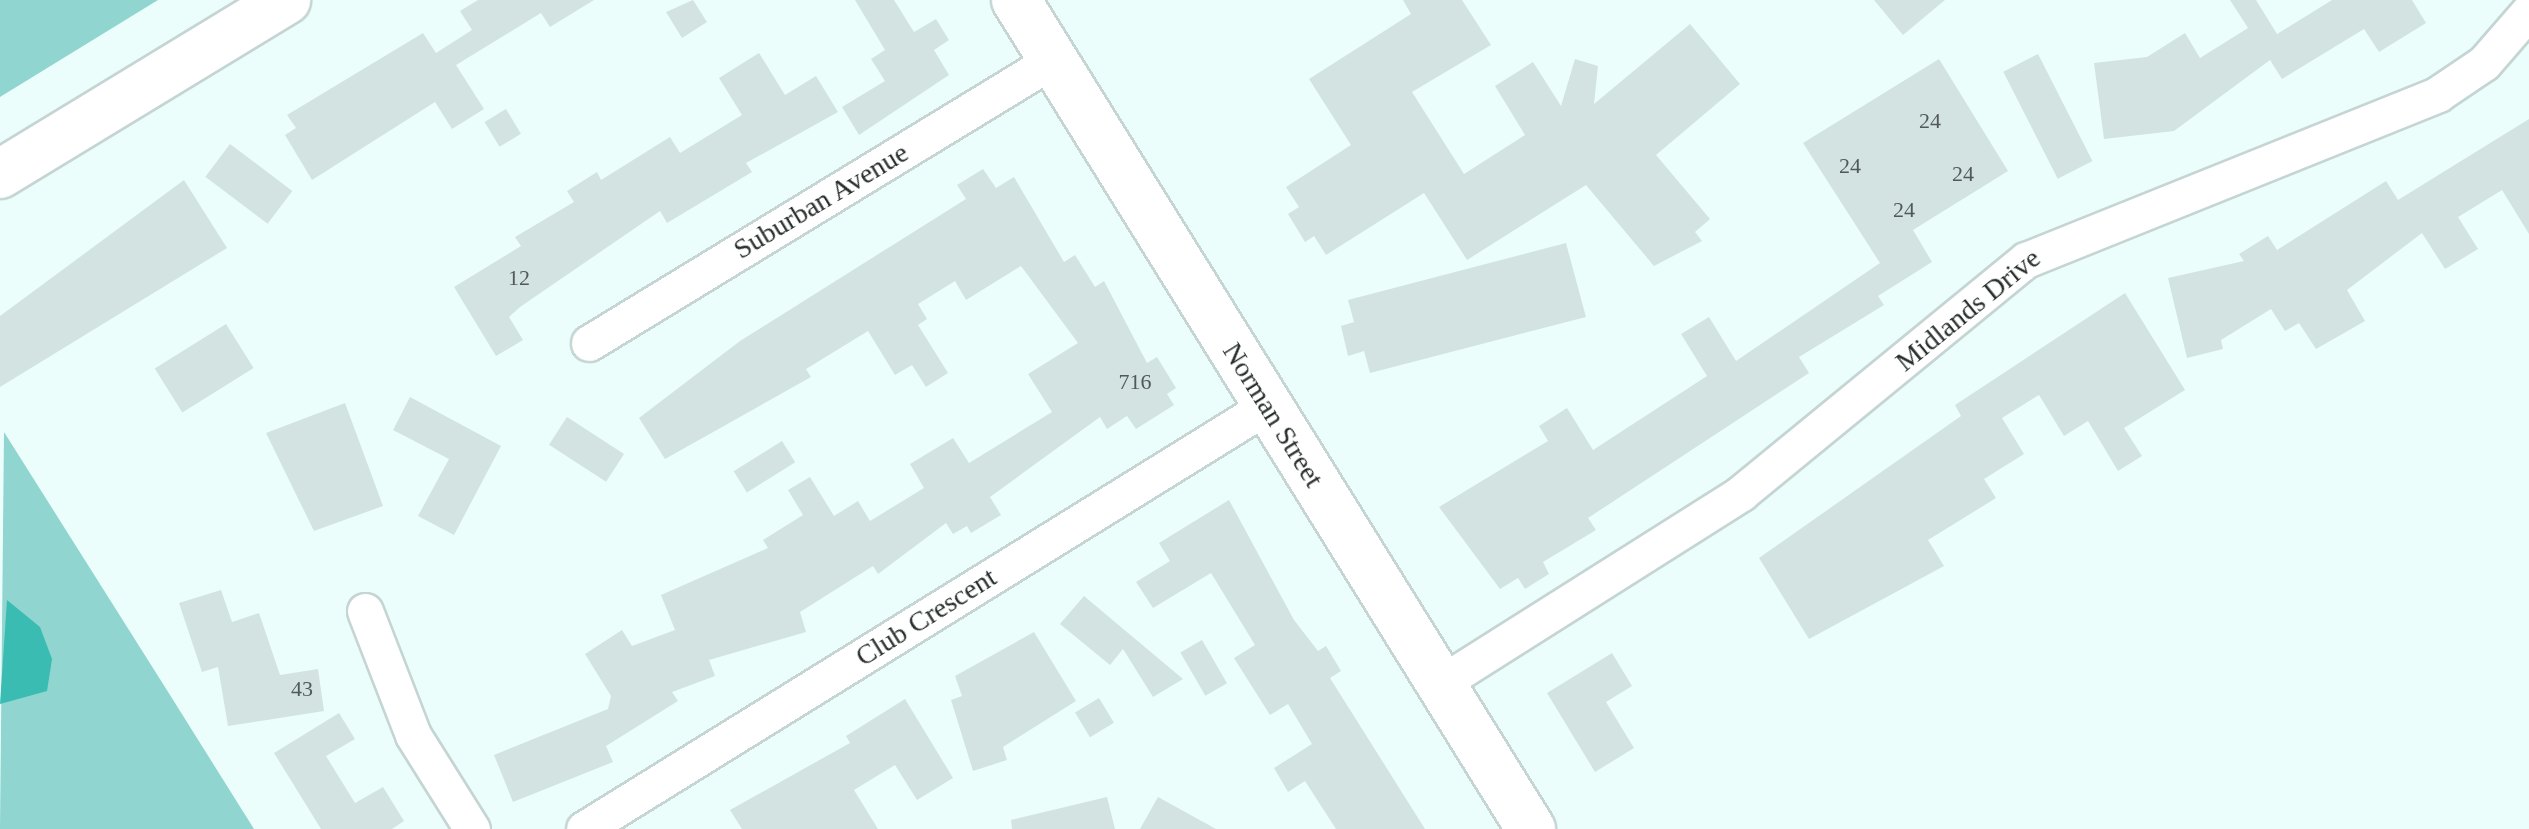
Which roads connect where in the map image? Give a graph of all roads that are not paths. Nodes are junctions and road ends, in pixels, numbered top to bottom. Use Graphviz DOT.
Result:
graph roads {
  1 [pos="286,0"];
  2 [pos="1016,0"];
  3 [pos="2529,11"];
  4 [pos="1053,60"];
  5 [pos="0,174"];
  6 [pos="589,343"];
  7 [pos="1267,406"];
  8 [pos="364,611"];
  9 [pos="1441,683"];
  10 [pos="472,829"];
  11 [pos="584,829"];
  12 [pos="1532,829"];
  1 -- 5 [label="main road"];
  2 -- 4 [label="main road, Norman Street"];
  3 -- 9 [label="street, Midlands Drive"];
  4 -- 6 [label="street, Suburban Avenue"];
  4 -- 7 [label="main road, Norman Street"];
  7 -- 9 [label="main road, Norman Street"];
  7 -- 11 [label="street, Club Crescent"];
  8 -- 10 [label="street"];
  9 -- 12 [label="main road, Norman Street"];
}
